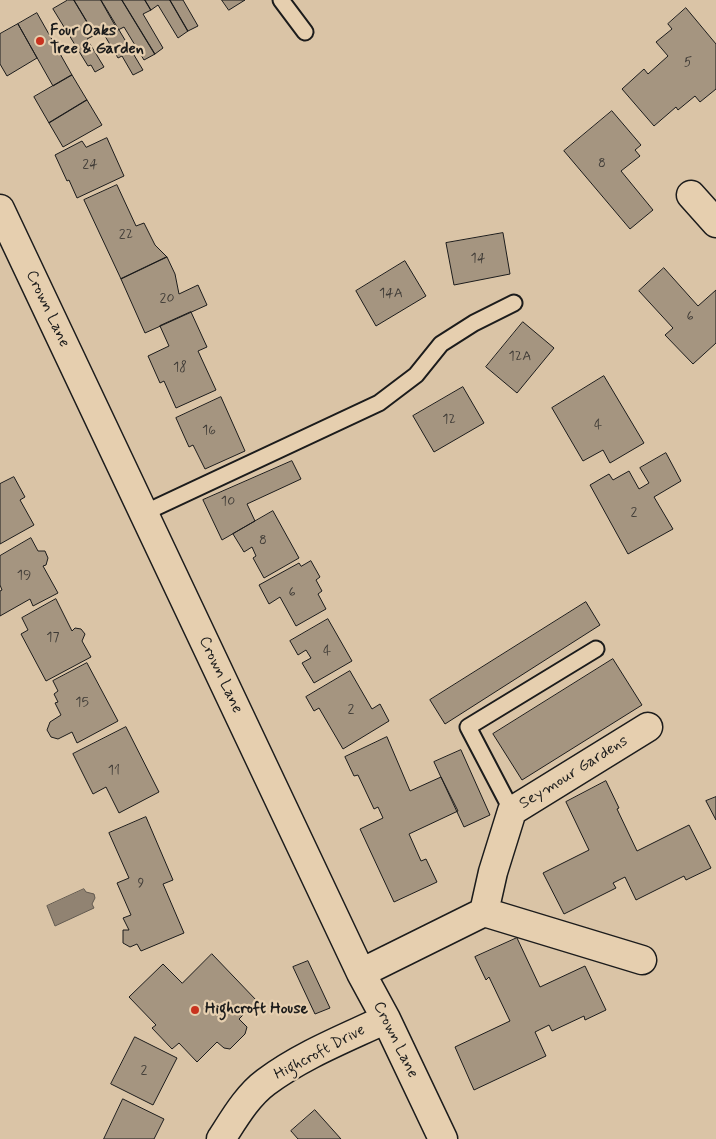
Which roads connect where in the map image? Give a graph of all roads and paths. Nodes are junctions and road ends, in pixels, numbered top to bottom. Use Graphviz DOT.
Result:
graph roads {
  1 [pos="281,0"];
  2 [pos="305,32"];
  3 [pos="691,195"];
  4 [pos="0,209"];
  5 [pos="716,223"];
  6 [pos="514,303"];
  7 [pos="144,513"];
  8 [pos="596,650"];
  9 [pos="648,727"];
  10 [pos="512,811"];
  11 [pos="484,912"];
  12 [pos="642,960"];
  13 [pos="361,973"];
  14 [pos="386,1019"];
  15 [pos="221,1139"];
  16 [pos="443,1139"];
  1 -- 2 [label="lane"];
  3 -- 5 [label="street"];
  4 -- 7 [label="street, Crown Lane"];
  6 -- 7 [label="lane"];
  7 -- 13 [label="street, Crown Lane"];
  8 -- 10 [label="lane"];
  9 -- 10 [label="street, Seymour Gardens"];
  10 -- 11 [label="street, Seymour Gardens"];
  11 -- 12 [label="street"];
  11 -- 13 [label="street"];
  13 -- 14 [label="street, Crown Lane"];
  14 -- 15 [label="street, Highcroft Drive"];
  14 -- 16 [label="street, Crown Lane"];
}
